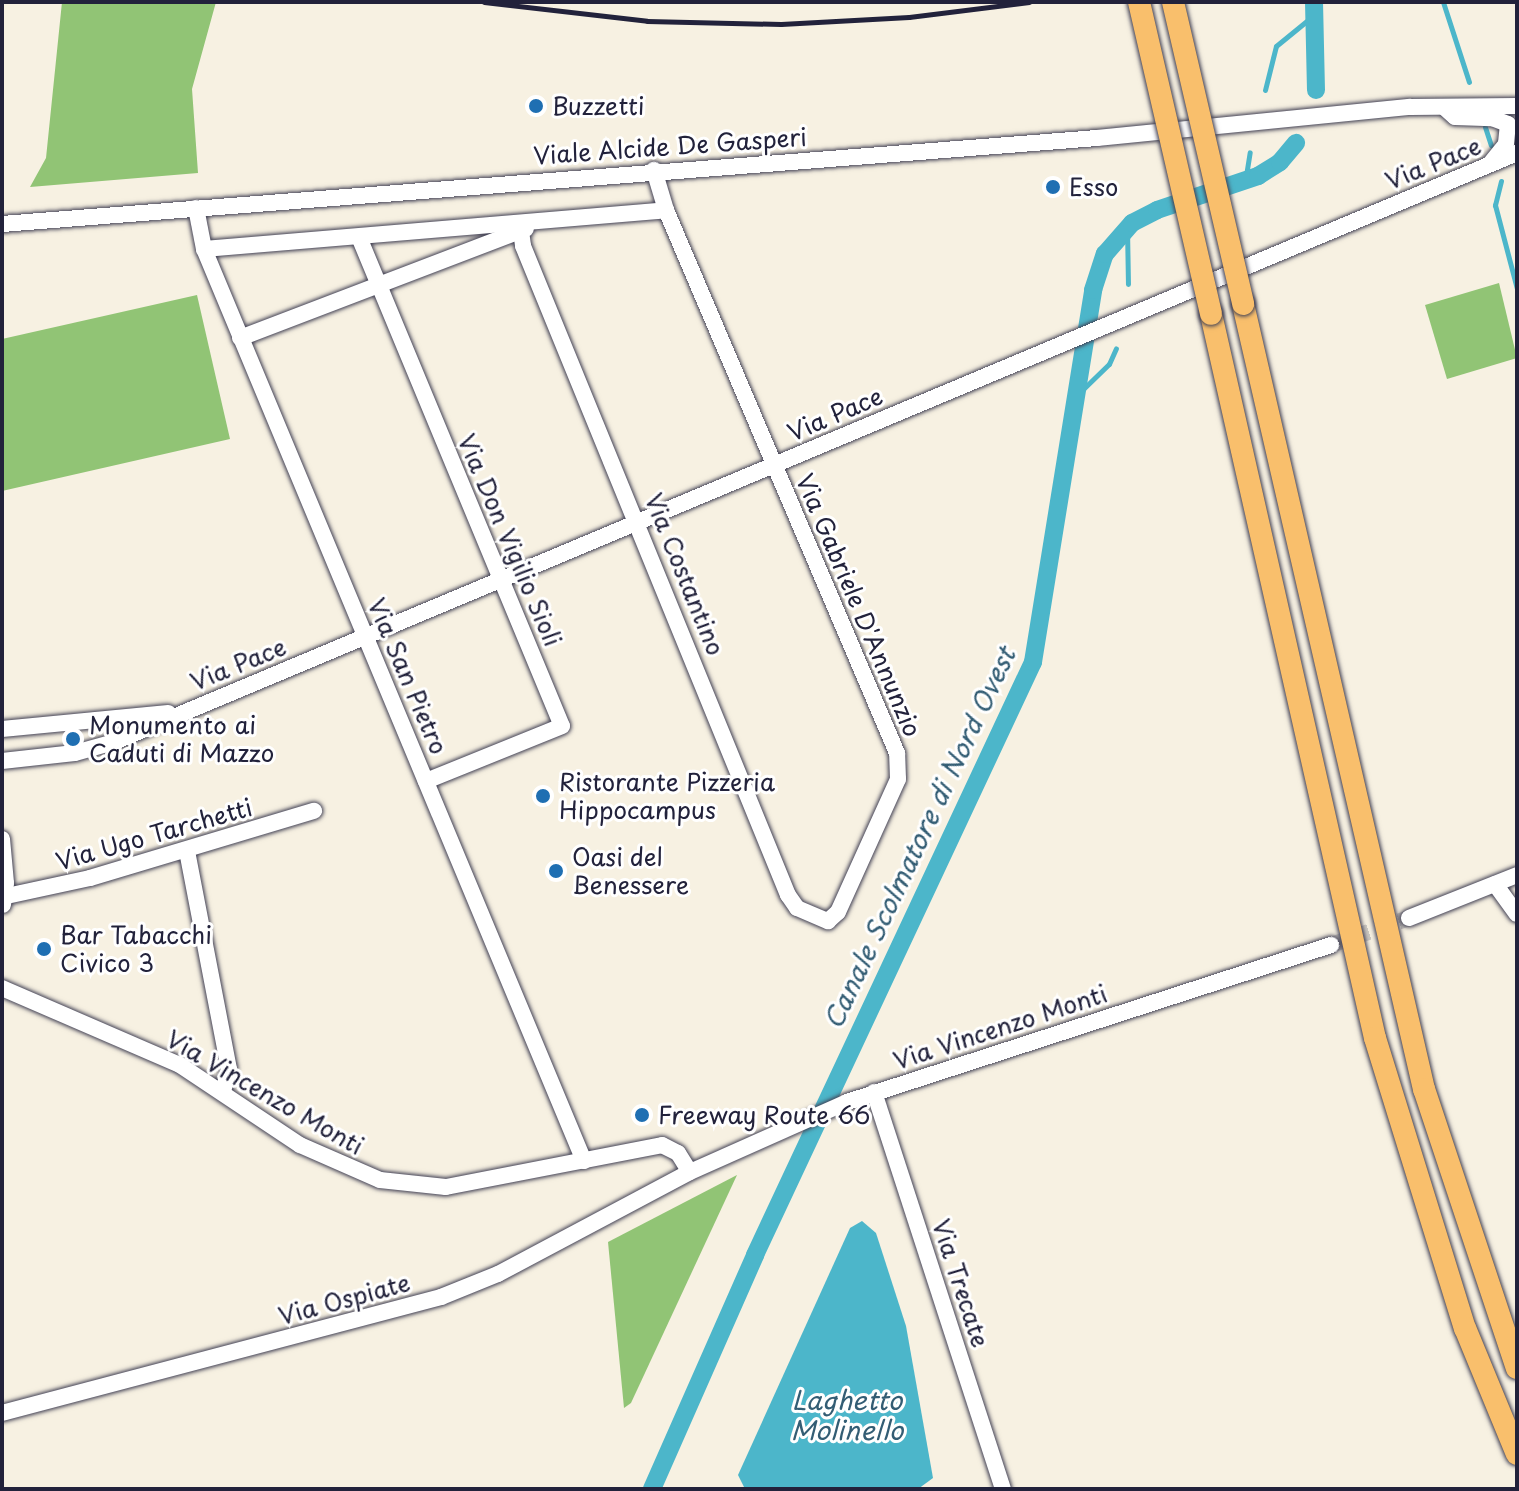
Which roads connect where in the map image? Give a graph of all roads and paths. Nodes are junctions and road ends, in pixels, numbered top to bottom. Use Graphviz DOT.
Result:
graph roads {
  1 [pos="1139,2"];
  2 [pos="1173,2"];
  3 [pos="1517,98"];
  4 [pos="1499,104"];
  5 [pos="1517,106"];
  6 [pos="1454,108"];
  7 [pos="1507,159"];
  8 [pos="654,170"];
  9 [pos="196,208"];
  10 [pos="666,210"];
  11 [pos="2,224"];
  12 [pos="520,228"];
  13 [pos="359,237"];
  14 [pos="204,249"];
  15 [pos="378,285"];
  16 [pos="240,338"];
  17 [pos="773,467"];
  18 [pos="639,523"];
  19 [pos="500,579"];
  20 [pos="366,637"];
  21 [pos="186,712"];
  22 [pos="87,720"];
  23 [pos="2,729"];
  24 [pos="94,749"];
  25 [pos="2,761"];
  26 [pos="426,781"];
  27 [pos="314,811"];
  28 [pos="2,839"];
  29 [pos="187,851"];
  30 [pos="1517,875"];
  31 [pos="1495,884"];
  32 [pos="3,900"];
  33 [pos="1517,914"];
  34 [pos="1409,918"];
  35 [pos="828,921"];
  36 [pos="1331,945"];
  37 [pos="2,988"];
  38 [pos="223,1092"];
  39 [pos="874,1092"];
  40 [pos="584,1161"];
  41 [pos="684,1175"];
  42 [pos="1517,1368"];
  43 [pos="2,1413"];
  44 [pos="1517,1454"];
  45 [pos="1003,1489"];
  1 -- 44 [label="highway, bridge"];
  2 -- 42 [label="highway, bridge"];
  3 -- 4 [label="street, Viale Alcide De Gasperi"];
  4 -- 5 [label="street, Viale Alcide De Gasperi"];
  4 -- 6 [label="street, Viale Alcide De Gasperi"];
  6 -- 7 [label="street"];
  6 -- 8 [label="street, Viale Alcide De Gasperi"];
  7 -- 17 [label="street, Via Pace"];
  8 -- 9 [label="street, Viale Alcide De Gasperi"];
  8 -- 10 [label="street, Via Gabriele D'Annunzio"];
  9 -- 11 [label="street, Viale Alcide De Gasperi"];
  9 -- 14 [label="street, Via San Pietro"];
  10 -- 12 [label="street"];
  10 -- 17 [label="street, Via Gabriele D'Annunzio"];
  12 -- 13 [label="street"];
  12 -- 15 [label="street"];
  12 -- 18 [label="street, Via Costantino"];
  13 -- 14 [label="street"];
  13 -- 15 [label="street, Via Don Vigilio Sioli"];
  14 -- 16 [label="street, Via San Pietro"];
  15 -- 16 [label="street"];
  15 -- 19 [label="street, Via Don Vigilio Sioli"];
  16 -- 20 [label="street, Via San Pietro"];
  17 -- 18 [label="street, Via Pace"];
  17 -- 35 [label="street, Via Gabriele D'Annunzio"];
  18 -- 19 [label="street, Via Pace"];
  18 -- 35 [label="street, Via Costantino"];
  19 -- 20 [label="street, Via Pace"];
  19 -- 26 [label="street, Via Don Vigilio Sioli"];
  20 -- 21 [label="street, Via Pace"];
  20 -- 26 [label="street, Via San Pietro"];
  21 -- 22 [label="street, Via Pace"];
  21 -- 24 [label="street, Via Pace"];
  22 -- 23 [label="street, Via Pace"];
  22 -- 24 [label="street"];
  24 -- 25 [label="street, Via Pace"];
  26 -- 40 [label="street, Via San Pietro"];
  27 -- 29 [label="street, Via Ugo Tarchetti"];
  28 -- 32 [label="street"];
  29 -- 32 [label="street, Via Ugo Tarchetti"];
  29 -- 38 [label="street"];
  30 -- 31 [label="street"];
  31 -- 33 [label="street"];
  31 -- 34 [label="street"];
  36 -- 39 [label="street, Via Vincenzo Monti"];
  37 -- 38 [label="street, Via Vincenzo Monti"];
  38 -- 40 [label="street, Via Vincenzo Monti"];
  39 -- 41 [label="street, Via Vincenzo Monti"];
  39 -- 45 [label="street, Via Trecate"];
  40 -- 41 [label="street, Via Vincenzo Monti"];
  41 -- 43 [label="street, Via Ospiate"];
}
